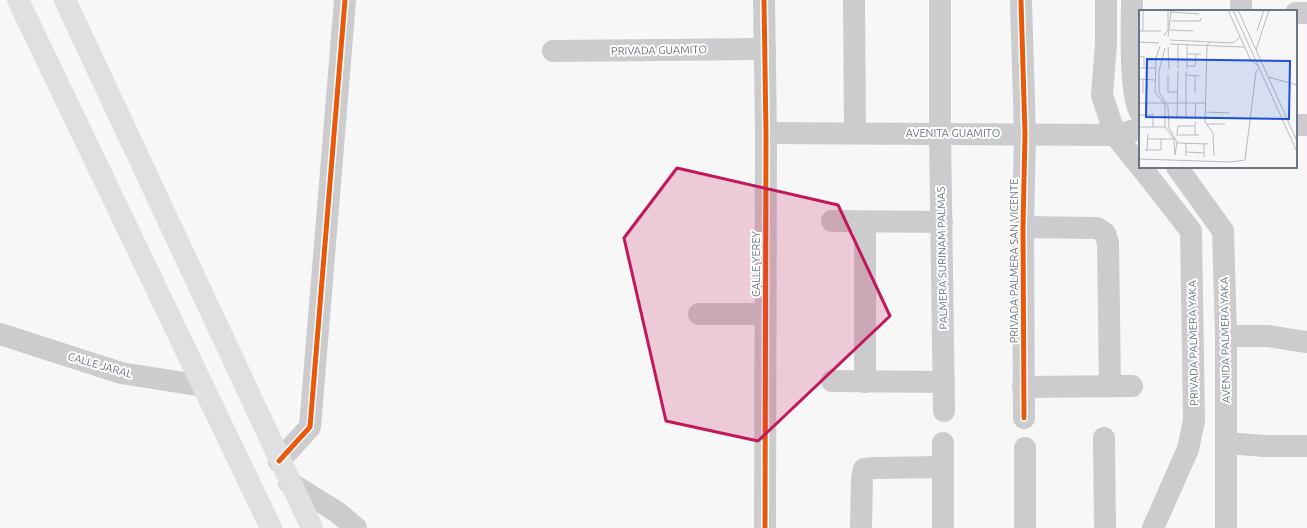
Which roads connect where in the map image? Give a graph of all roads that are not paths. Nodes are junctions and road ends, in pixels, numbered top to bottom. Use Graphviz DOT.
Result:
graph roads {
  1 [pos="18,0"];
  2 [pos="65,0"];
  3 [pos="344,0"];
  4 [pos="764,0"];
  5 [pos="854,0"];
  6 [pos="940,0"];
  7 [pos="1106,0"];
  8 [pos="1132,0"];
  9 [pos="1021,1"];
  10 [pos="765,48"];
  11 [pos="553,51"];
  12 [pos="1139,110"];
  13 [pos="1139,129"];
  14 [pos="766,133"];
  15 [pos="855,133"];
  16 [pos="940,133"];
  17 [pos="1025,134"];
  18 [pos="1115,135"];
  19 [pos="1139,166"];
  20 [pos="1141,168"];
  21 [pos="1178,168"];
  22 [pos="832,221"];
  23 [pos="864,222"];
  24 [pos="942,222"];
  25 [pos="1023,228"];
  26 [pos="699,314"];
  27 [pos="765,314"];
  28 [pos="0,334"];
  29 [pos="1226,336"];
  30 [pos="1307,342"];
  31 [pos="832,381"];
  32 [pos="865,382"];
  33 [pos="944,382"];
  34 [pos="203,386"];
  35 [pos="1110,386"];
  36 [pos="1132,386"];
  37 [pos="1024,387"];
  38 [pos="944,411"];
  39 [pos="1024,418"];
  40 [pos="1104,438"];
  41 [pos="943,443"];
  42 [pos="1226,443"];
  43 [pos="1307,446"];
  44 [pos="1025,448"];
  45 [pos="279,461"];
  46 [pos="943,467"];
  47 [pos="289,482"];
  48 [pos="271,528"];
  49 [pos="312,528"];
  50 [pos="356,528"];
  51 [pos="765,528"];
  52 [pos="861,528"];
  53 [pos="944,528"];
  54 [pos="1025,528"];
  55 [pos="1105,528"];
  56 [pos="1153,528"];
  57 [pos="1226,528"];
  1 -- 34 [label="main road"];
  2 -- 45 [label="main road"];
  3 -- 45 [label="street"];
  4 -- 10 [label="street, CALLE YEREY"];
  5 -- 15 [label="street"];
  6 -- 16 [label="street, PALMERA SURINAM PALMAS"];
  7 -- 18 [label="street, PRIVADA PALMERA YAKA"];
  8 -- 12 [label="street"];
  9 -- 17 [label="street, PRIVADA PALMERA SAN VICENTE"];
  10 -- 11 [label="street, PRIVADA GUAMITO"];
  10 -- 14 [label="street, CALLE YEREY"];
  13 -- 18 [label="street, AVENITA GUAMITO"];
  14 -- 15 [label="street, AVENITA GUAMITO"];
  14 -- 27 [label="street, CALLE YEREY"];
  15 -- 16 [label="street, AVENITA GUAMITO"];
  16 -- 17 [label="street, AVENITA GUAMITO"];
  16 -- 24 [label="street, PALMERA SURINAM PALMAS"];
  17 -- 18 [label="street, AVENITA GUAMITO"];
  17 -- 25 [label="street, PRIVADA PALMERA SAN VICENTE"];
  18 -- 19 [label="street, PRIVADA PALMERA YAKA"];
  20 -- 56 [label="street, PRIVADA PALMERA YAKA"];
  21 -- 29 [label="street, AVENIDA PALMERA YAKA"];
  22 -- 23 [label="street"];
  23 -- 24 [label="street"];
  23 -- 32 [label="street"];
  24 -- 33 [label="street, PALMERA SURINAM PALMAS"];
  25 -- 35 [label="street"];
  25 -- 37 [label="street, PRIVADA PALMERA SAN VICENTE"];
  26 -- 27 [label="street"];
  27 -- 51 [label="street, CALLE YEREY"];
  28 -- 34 [label="street, CALLE JARAL"];
  29 -- 30 [label="street"];
  29 -- 42 [label="street, AVENIDA PALMERA YAKA"];
  31 -- 32 [label="street"];
  32 -- 33 [label="street"];
  33 -- 38 [label="street, PALMERA SURINAM PALMAS"];
  34 -- 48 [label="main road"];
  35 -- 36 [label="street"];
  35 -- 37 [label="street"];
  37 -- 39 [label="street, PRIVADA PALMERA SAN VICENTE"];
  40 -- 55 [label="street"];
  41 -- 46 [label="street"];
  42 -- 43 [label="street"];
  42 -- 57 [label="street, AVENIDA PALMERA YAKA"];
  44 -- 54 [label="street"];
  45 -- 47 [label="main road"];
  46 -- 52 [label="street"];
  46 -- 53 [label="street"];
  47 -- 49 [label="main road"];
  47 -- 50 [label="street"];
}
